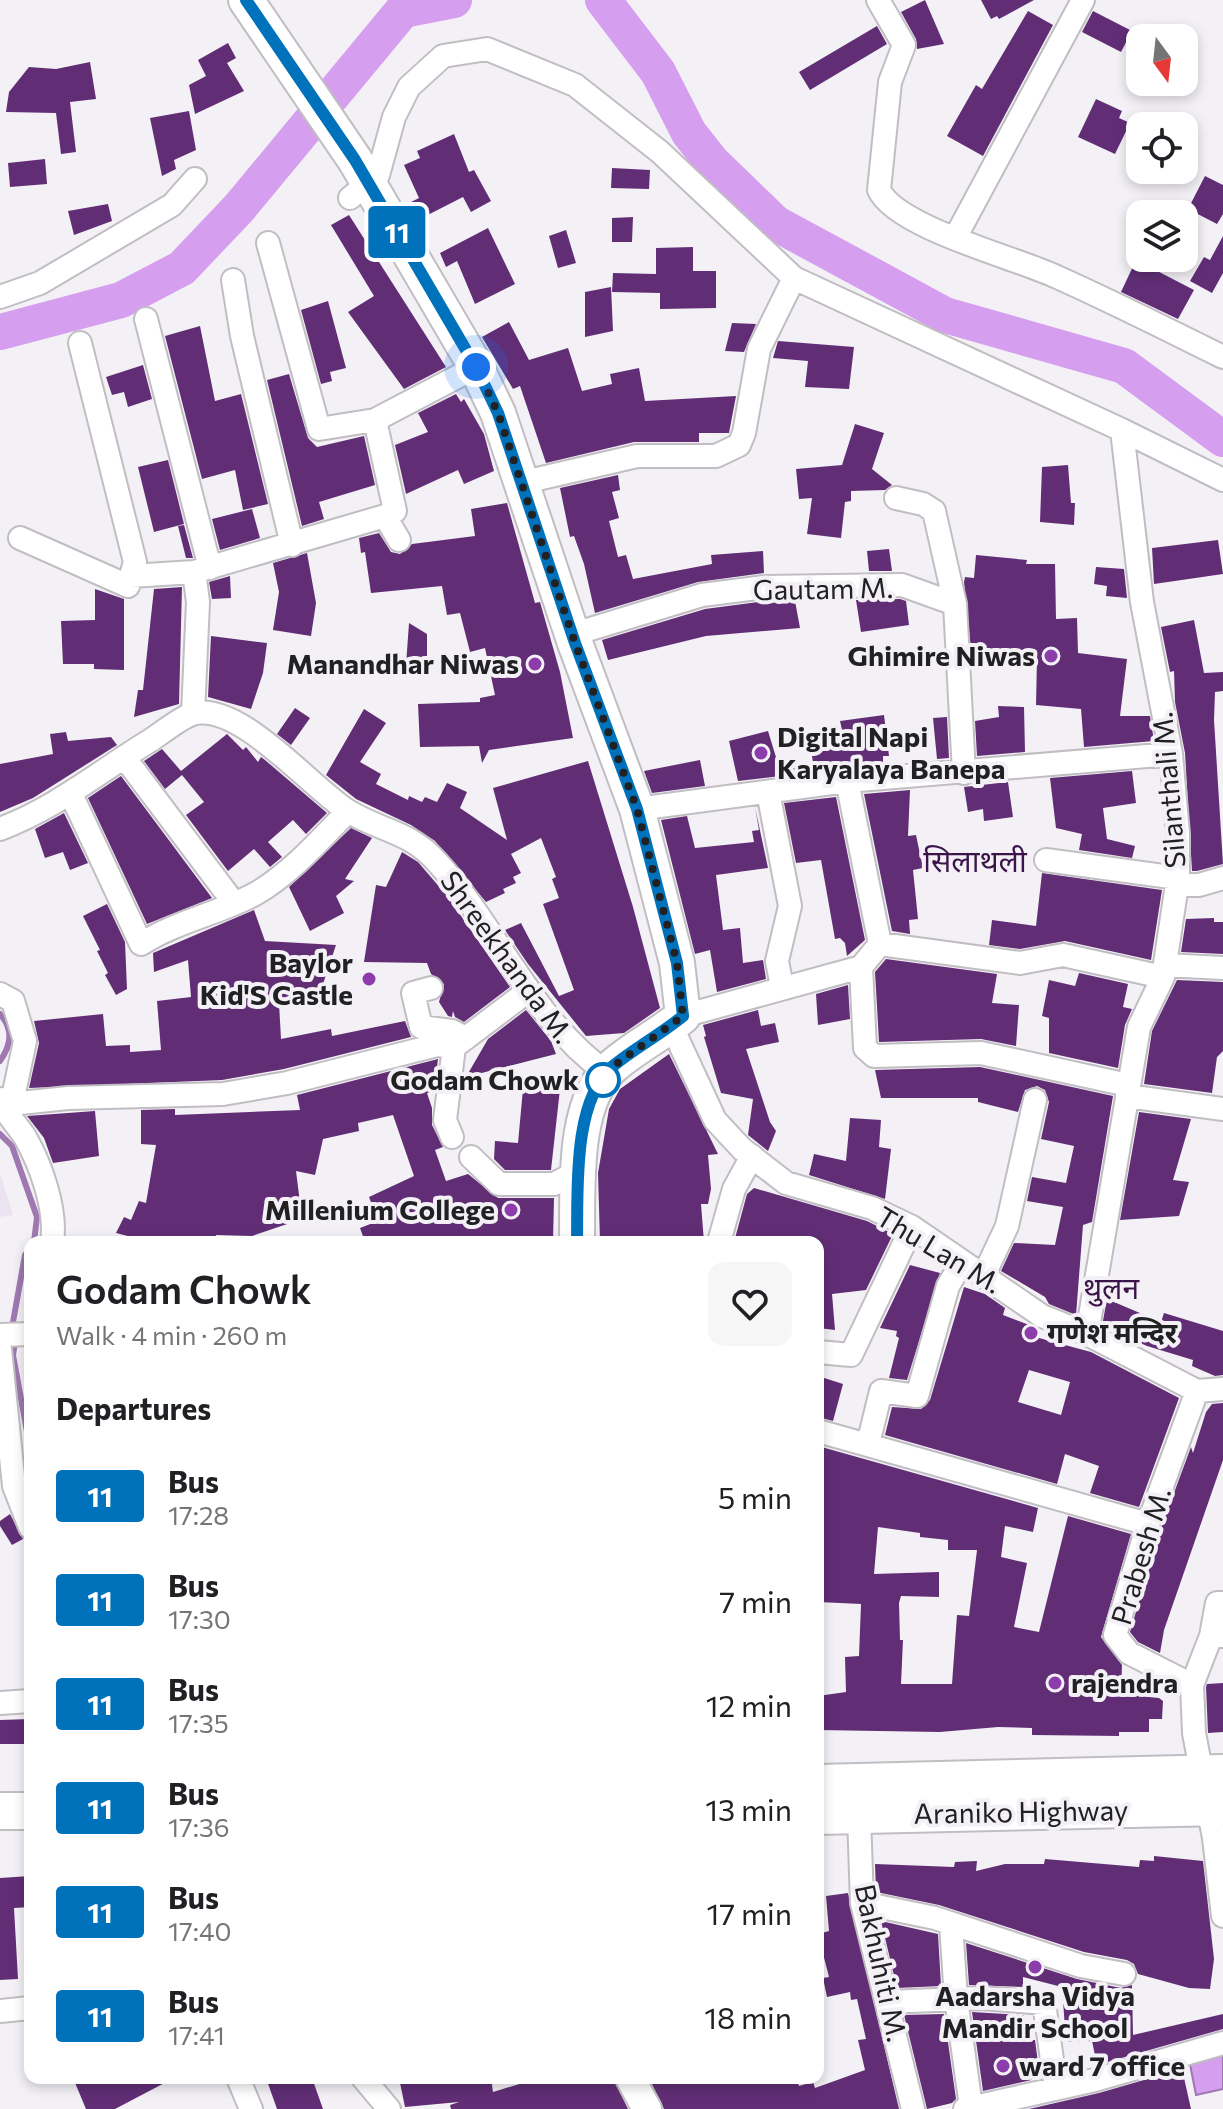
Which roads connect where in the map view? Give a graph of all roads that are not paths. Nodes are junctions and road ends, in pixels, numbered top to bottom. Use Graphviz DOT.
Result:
graph roads {
  1 [pos="246,0"];
  2 [pos="878,0"];
  3 [pos="1083,0"];
  4 [pos="195,179"];
  5 [pos="358,180"];
  6 [pos="955,238"];
  7 [pos="268,243"];
  8 [pos="794,278"];
  9 [pos="233,280"];
  10 [pos="0,297"];
  11 [pos="146,319"];
  12 [pos="80,343"];
  13 [pos="1223,357"];
  14 [pos="476,367"];
  15 [pos="375,420"];
  16 [pos="1122,430"];
  17 [pos="1223,480"];
  18 [pos="520,483"];
  19 [pos="896,498"];
  20 [pos="385,516"];
  21 [pos="20,538"];
  22 [pos="399,540"];
  23 [pos="292,545"];
  24 [pos="202,570"];
  25 [pos="131,576"];
  26 [pos="955,604"];
  27 [pos="574,634"];
  28 [pos="193,714"];
  29 [pos="1171,754"];
  30 [pos="124,757"];
  31 [pos="964,773"];
  32 [pos="847,781"];
  33 [pos="768,792"];
  34 [pos="71,794"];
  35 [pos="637,809"];
  36 [pos="348,811"];
  37 [pos="0,829"];
  38 [pos="1046,860"];
  39 [pos="1223,878"];
  40 [pos="1177,882"];
  41 [pos="234,903"];
  42 [pos="880,944"];
  43 [pos="861,967"];
  44 [pos="1223,968"];
  45 [pos="1164,971"];
  46 [pos="782,987"];
  47 [pos="431,988"];
  48 [pos="528,991"];
  49 [pos="0,994"];
  50 [pos="677,1021"];
  51 [pos="460,1042"];
  52 [pos="607,1073"];
  53 [pos="1128,1090"];
  54 [pos="4,1100"];
  55 [pos="1035,1100"];
  56 [pos="1223,1109"];
  57 [pos="452,1137"];
  58 [pos="752,1156"];
  59 [pos="471,1157"];
  60 [pos="577,1172"];
  61 [pos="912,1227"];
  62 [pos="53,1236"];
  63 [pos="577,1236"];
  64 [pos="721,1236"];
  65 [pos="962,1262"];
  66 [pos="983,1277"];
  67 [pos="24,1334"];
  68 [pos="1087,1334"];
  69 [pos="0,1335"];
  70 [pos="0,1349"];
  71 [pos="824,1353"];
  72 [pos="1223,1389"];
  73 [pos="1197,1391"];
  74 [pos="824,1433"];
  75 [pos="868,1444"];
  76 [pos="24,1512"];
  77 [pos="1148,1524"];
  78 [pos="1223,1603"];
  79 [pos="1217,1636"];
  80 [pos="1192,1685"];
  81 [pos="24,1701"];
  82 [pos="0,1703"];
  83 [pos="824,1783"];
  84 [pos="1214,1790"];
  85 [pos="0,1811"];
  86 [pos="24,1811"];
  87 [pos="824,1816"];
  88 [pos="859,1816"];
  89 [pos="862,1903"];
  90 [pos="1223,1916"];
  91 [pos="951,1924"];
  92 [pos="1124,1974"];
  93 [pos="956,1999"];
  94 [pos="887,2002"];
  95 [pos="24,2009"];
  96 [pos="0,2011"];
  97 [pos="1223,2043"];
  98 [pos="241,2084"];
  99 [pos="368,2084"];
  100 [pos="633,2084"];
  101 [pos="1056,2088"];
  102 [pos="968,2108"];
  103 [pos="251,2109"];
  104 [pos="389,2109"];
  105 [pos="647,2109"];
  106 [pos="913,2109"];
  1 -- 5 [label="main road"];
  2 -- 6 [label="street"];
  3 -- 6 [label="street"];
  4 -- 10 [label="street"];
  5 -- 8 [label="street"];
  5 -- 14 [label="main road"];
  6 -- 13 [label="street"];
  7 -- 15 [label="street"];
  8 -- 16 [label="street"];
  8 -- 18 [label="street"];
  9 -- 23 [label="street"];
  11 -- 24 [label="street"];
  12 -- 25 [label="street"];
  14 -- 15 [label="street"];
  14 -- 18 [label="main road"];
  15 -- 20 [label="street"];
  16 -- 17 [label="street"];
  16 -- 29 [label="street, Silanthali M."];
  18 -- 27 [label="main road"];
  19 -- 26 [label="street"];
  20 -- 22 [label="street"];
  20 -- 23 [label="street"];
  21 -- 25 [label="street"];
  23 -- 24 [label="street"];
  24 -- 25 [label="street"];
  24 -- 28 [label="street"];
  26 -- 27 [label="street, Gautam M."];
  26 -- 31 [label="street"];
  27 -- 35 [label="main road"];
  28 -- 30 [label="street"];
  28 -- 36 [label="street, Shreekhanda M."];
  29 -- 31 [label="street"];
  29 -- 40 [label="street, Silanthali M."];
  30 -- 34 [label="street"];
  30 -- 41 [label="street"];
  31 -- 32 [label="street"];
  32 -- 33 [label="street"];
  32 -- 42 [label="street"];
  33 -- 35 [label="street"];
  33 -- 46 [label="street"];
  34 -- 37 [label="street"];
  34 -- 41 [label="street"];
  35 -- 50 [label="main road"];
  36 -- 41 [label="street"];
  36 -- 48 [label="street, Shreekhanda M."];
  38 -- 40 [label="street"];
  39 -- 40 [label="street"];
  40 -- 45 [label="street, Silanthali M."];
  42 -- 43 [label="street"];
  42 -- 45 [label="street"];
  43 -- 46 [label="street"];
  43 -- 53 [label="street"];
  44 -- 45 [label="street"];
  45 -- 53 [label="street, Silanthali M."];
  46 -- 50 [label="street"];
  47 -- 51 [label="street"];
  48 -- 51 [label="street"];
  48 -- 52 [label="street, Shreekhanda M."];
  49 -- 54 [label="street"];
  50 -- 52 [label="main road"];
  50 -- 58 [label="street, Thu Lan M."];
  51 -- 54 [label="street"];
  51 -- 57 [label="street"];
  52 -- 60 [label="main road"];
  53 -- 56 [label="street"];
  53 -- 68 [label="street, Silanthali M."];
  54 -- 62 [label="street"];
  55 -- 66 [label="street"];
  58 -- 61 [label="street, Thu Lan M."];
  58 -- 64 [label="street"];
  59 -- 60 [label="street"];
  60 -- 63 [label="main road"];
  61 -- 65 [label="street, Thu Lan M."];
  61 -- 71 [label="street"];
  65 -- 66 [label="street, Thu Lan M."];
  65 -- 75 [label="street"];
  66 -- 68 [label="street, Thu Lan M."];
  67 -- 69 [label="street"];
  68 -- 73 [label="street, Thu Lan M."];
  70 -- 76 [label="street"];
  72 -- 73 [label="street"];
  73 -- 77 [label="street, Prabesh M."];
  74 -- 75 [label="street"];
  75 -- 77 [label="street"];
  77 -- 80 [label="street, Prabesh M."];
  78 -- 79 [label="street"];
  79 -- 80 [label="street"];
  80 -- 84 [label="street"];
  81 -- 82 [label="street"];
  83 -- 84 [label="highway, Araniko Highway"];
  84 -- 88 [label="highway, Araniko Highway"];
  84 -- 90 [label="street"];
  85 -- 86 [label="highway"];
  87 -- 88 [label="highway, Araniko Highway"];
  88 -- 89 [label="street, Bakhuhiti M."];
  89 -- 91 [label="street"];
  89 -- 94 [label="street, Bakhuhiti M."];
  91 -- 92 [label="street"];
  91 -- 93 [label="street"];
  93 -- 94 [label="street"];
  93 -- 101 [label="street"];
  93 -- 102 [label="street"];
  94 -- 106 [label="street, Bakhuhiti M."];
  95 -- 96 [label="street"];
  97 -- 101 [label="street"];
  98 -- 103 [label="street"];
  99 -- 104 [label="street"];
  100 -- 105 [label="street"];
  101 -- 102 [label="street"];
}
